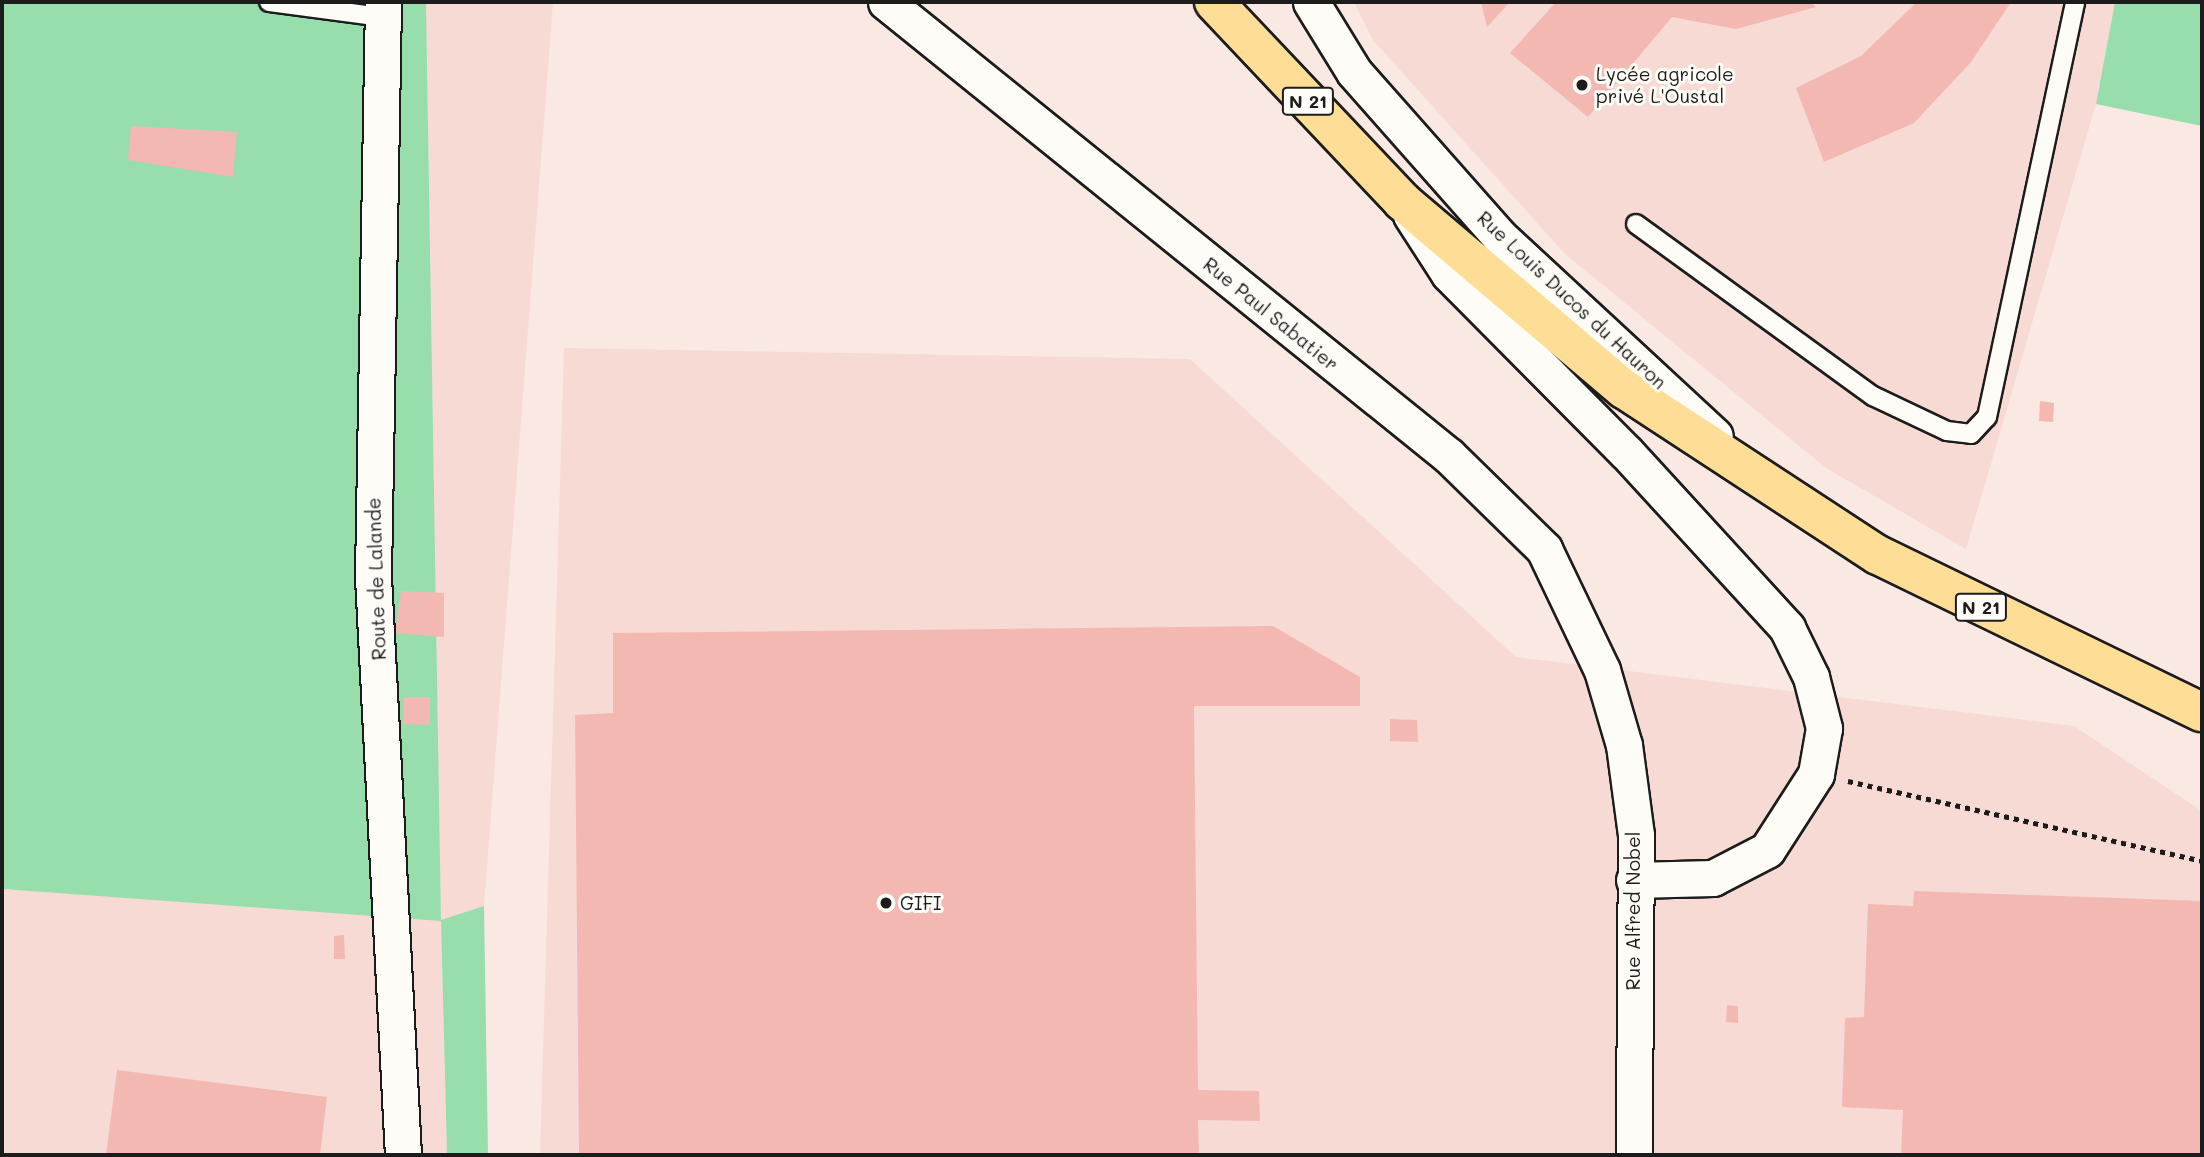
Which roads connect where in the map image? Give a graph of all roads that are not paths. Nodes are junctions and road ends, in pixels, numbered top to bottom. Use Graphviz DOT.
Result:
graph roads {
  1 [pos="269,2"];
  2 [pos="886,2"];
  3 [pos="1214,2"];
  4 [pos="1311,2"];
  5 [pos="2075,2"];
  6 [pos="382,9"];
  7 [pos="1402,201"];
  8 [pos="1636,224"];
  9 [pos="1769,486"];
  10 [pos="1602,670"];
  11 [pos="2202,712"];
  12 [pos="1634,880"];
  13 [pos="404,1155"];
  14 [pos="1634,1155"];
  1 -- 6 [label="lane"];
  2 -- 10 [label="street, Rue Paul Sabatier"];
  3 -- 7 [label="main road, N 21"];
  4 -- 9 [label="street, Rue Louis Ducos du Hauron"];
  5 -- 8 [label="lane"];
  6 -- 13 [label="street, Route de Lalande"];
  7 -- 9 [label="main road, N 21"];
  7 -- 12 [label="street"];
  9 -- 11 [label="main road, N 21"];
  10 -- 12 [label="street, Rue Alfred Nobel"];
  12 -- 14 [label="street, Rue Alfred Nobel"];
}
